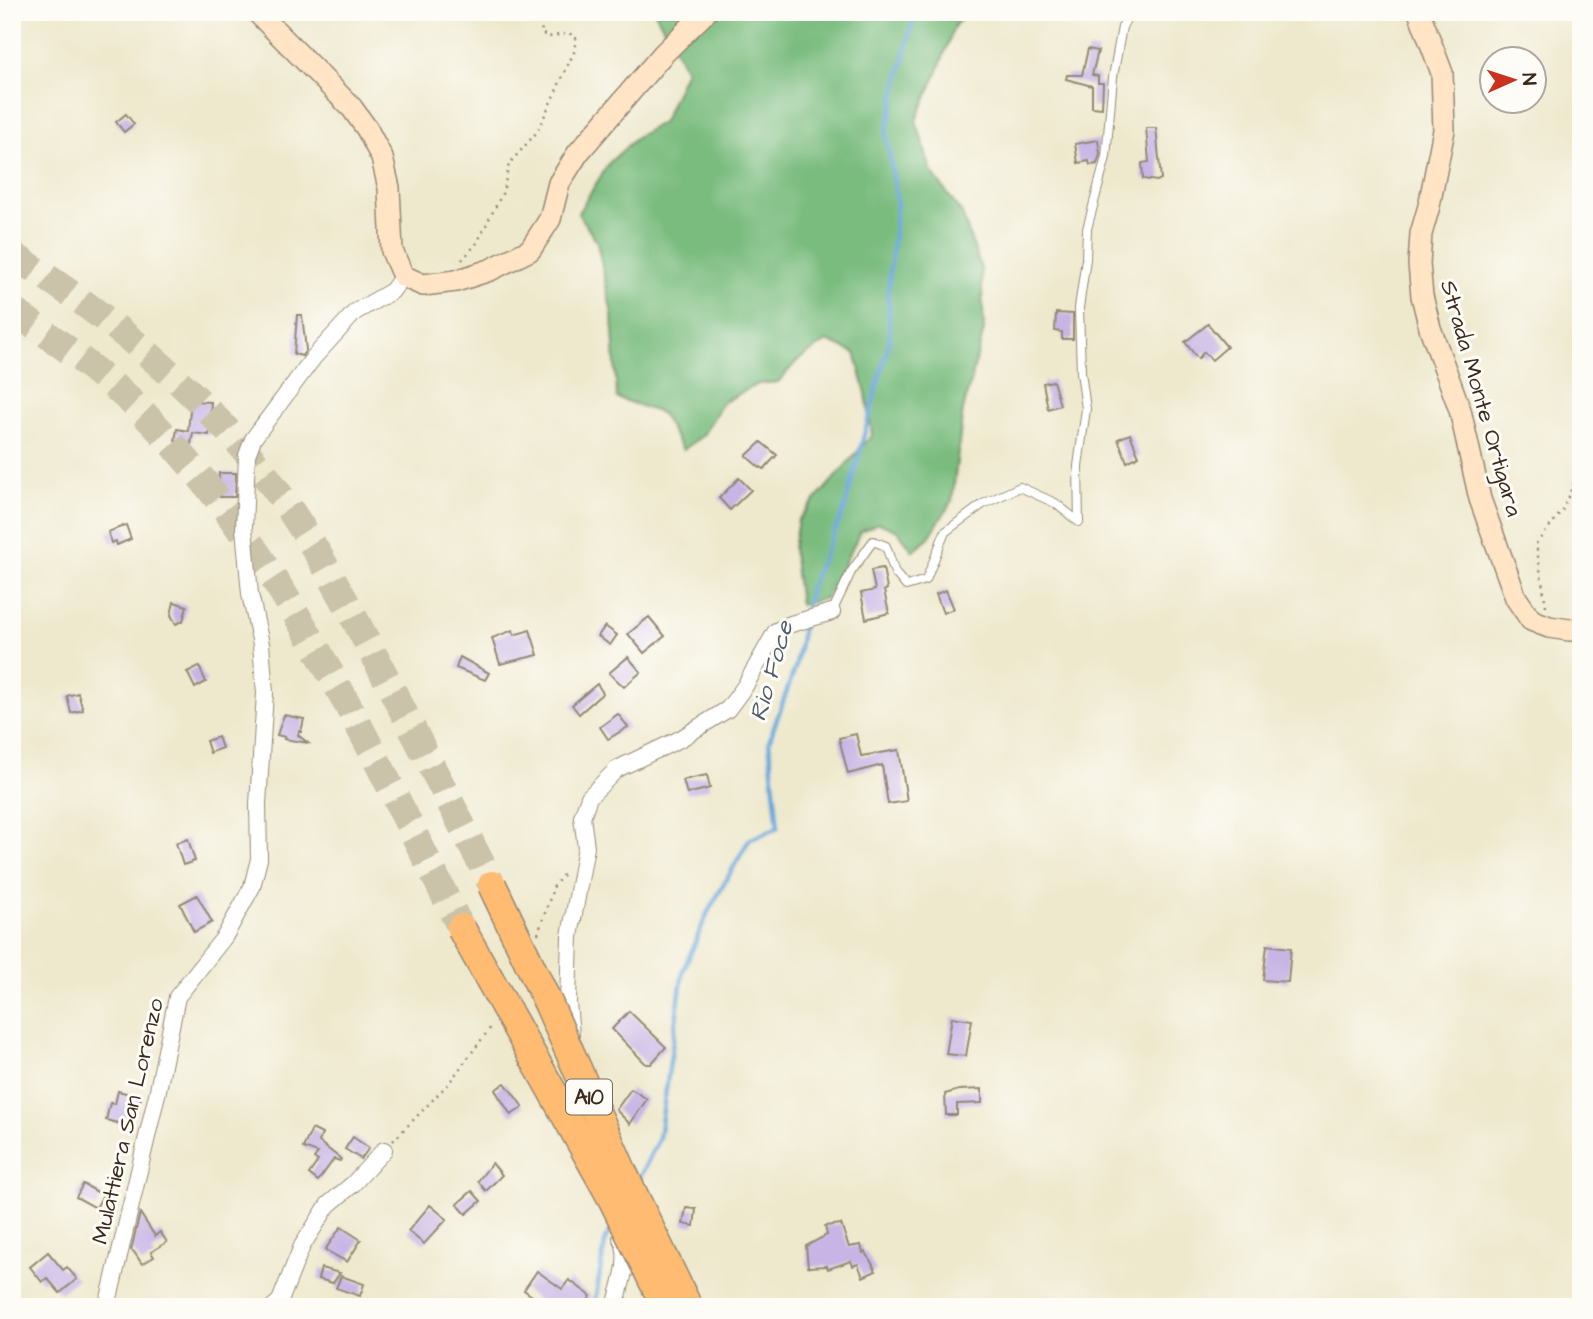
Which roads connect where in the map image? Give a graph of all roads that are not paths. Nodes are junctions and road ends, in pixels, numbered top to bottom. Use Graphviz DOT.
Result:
graph roads {
  1 [pos="257,12"];
  2 [pos="706,12"];
  3 [pos="1130,12"];
  4 [pos="1419,12"];
  5 [pos="403,276"];
  6 [pos="832,612"];
  7 [pos="1581,629"];
  8 [pos="492,885"];
  9 [pos="461,928"];
  10 [pos="384,1150"];
  11 [pos="107,1307"];
  12 [pos="273,1307"];
  13 [pos="615,1307"];
  14 [pos="666,1307"];
  15 [pos="688,1307"];
  1 -- 5 [label="main road"];
  2 -- 5 [label="main road"];
  3 -- 6 [label="lane"];
  4 -- 7 [label="main road, Strada Monte Ortigara"];
  5 -- 11 [label="street, Mulattiera San Lorenzo"];
  6 -- 13 [label="street"];
  8 -- 15 [label="highway, A10, bridge"];
  9 -- 14 [label="highway, A10, bridge"];
  10 -- 12 [label="street"];
}
